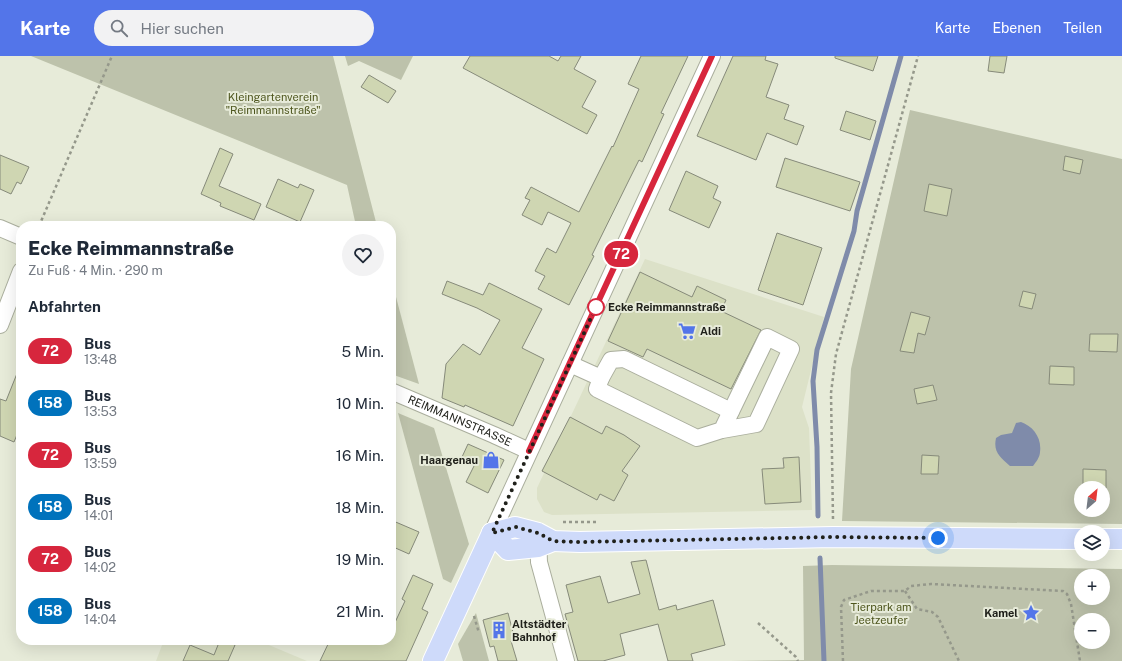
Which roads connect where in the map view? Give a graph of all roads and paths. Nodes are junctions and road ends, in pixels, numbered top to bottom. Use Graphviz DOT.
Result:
graph roads {
  1 [pos="112,56"];
  2 [pos="712,56"];
  3 [pos="918,56"];
  4 [pos="41,221"];
  5 [pos="0,228"];
  6 [pos="16,235"];
  7 [pos="16,284"];
  8 [pos="0,325"];
  9 [pos="570,364"];
  10 [pos="601,378"];
  11 [pos="396,393"];
  12 [pos="731,411"];
  13 [pos="722,430"];
  14 [pos="529,451"];
  15 [pos="492,533"];
  16 [pos="833,537"];
  17 [pos="1074,539"];
  18 [pos="1110,539"];
  19 [pos="1122,539"];
  20 [pos="543,540"];
  21 [pos="905,591"];
  22 [pos="758,623"];
  23 [pos="433,661"];
  24 [pos="566,661"];
  25 [pos="798,661"];
  26 [pos="843,661"];
  27 [pos="959,661"];
  28 [pos="1080,661"];
  1 -- 4 [label="path"];
  2 -- 9 [label="street"];
  3 -- 16 [label="path"];
  5 -- 6 [label="street"];
  7 -- 8 [label="street"];
  9 -- 10 [label="street"];
  9 -- 14 [label="street"];
  10 -- 12 [label="street"];
  10 -- 13 [label="street"];
  11 -- 14 [label="street, REIMMANNSTRASSE"];
  12 -- 13 [label="street"];
  12 -- 13 [label="street"];
  14 -- 15 [label="street"];
  15 -- 20 [label="main road"];
  15 -- 23 [label="main road"];
  16 -- 17 [label="main road"];
  16 -- 20 [label="main road"];
  18 -- 19 [label="main road"];
  20 -- 24 [label="street"];
  21 -- 26 [label="path"];
  21 -- 27 [label="path"];
  21 -- 28 [label="path"];
  22 -- 25 [label="path"];
}
